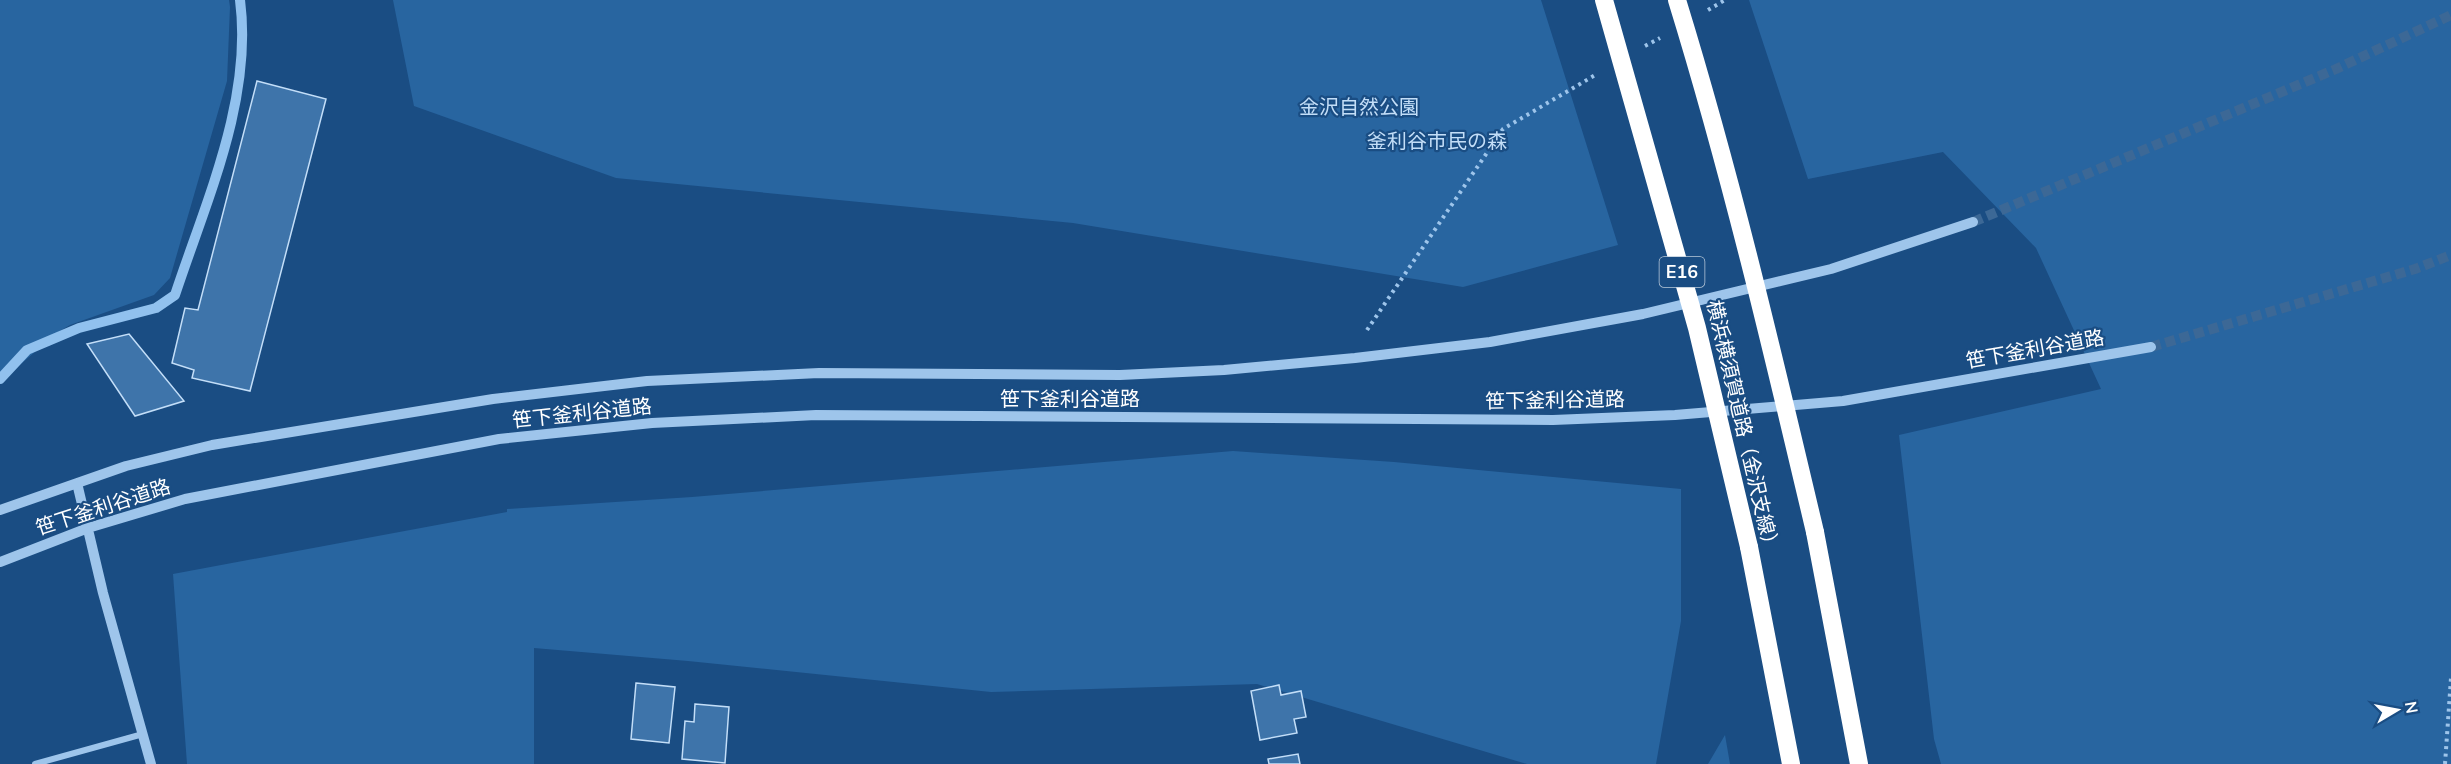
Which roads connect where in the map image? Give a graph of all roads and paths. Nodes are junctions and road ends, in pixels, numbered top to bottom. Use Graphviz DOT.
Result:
graph roads {
  1 [pos="1604,0"];
  2 [pos="1677,0"];
  3 [pos="1725,0"];
  4 [pos="1705,12"];
  5 [pos="1664,35"];
  6 [pos="1644,47"];
  7 [pos="1604,70"];
  8 [pos="1973,222"];
  9 [pos="1366,330"];
  10 [pos="2151,347"];
  11 [pos="77,483"];
  12 [pos="0,510"];
  13 [pos="88,528"];
  14 [pos="0,562"];
  15 [pos="2451,678"];
  16 [pos="143,734"];
  17 [pos="34,764"];
  18 [pos="150,764"];
  19 [pos="1791,764"];
  20 [pos="1859,764"];
  21 [pos="2445,764"];
  1 -- 19 [label="highway, 横浜横須賀道路（金沢支線） / E16, bridge"];
  2 -- 20 [label="highway, bridge"];
  3 -- 4 [label="path"];
  5 -- 6 [label="path"];
  7 -- 9 [label="path"];
  8 -- 11 [label="street, 笹下釜利谷道路"];
  10 -- 13 [label="street, 笹下釜利谷道路"];
  11 -- 12 [label="street, 笹下釜利谷道路"];
  11 -- 13 [label="street"];
  13 -- 14 [label="street, 笹下釜利谷道路"];
  13 -- 16 [label="street"];
  15 -- 21 [label="path"];
  16 -- 17 [label="street"];
  16 -- 18 [label="street"];
}
